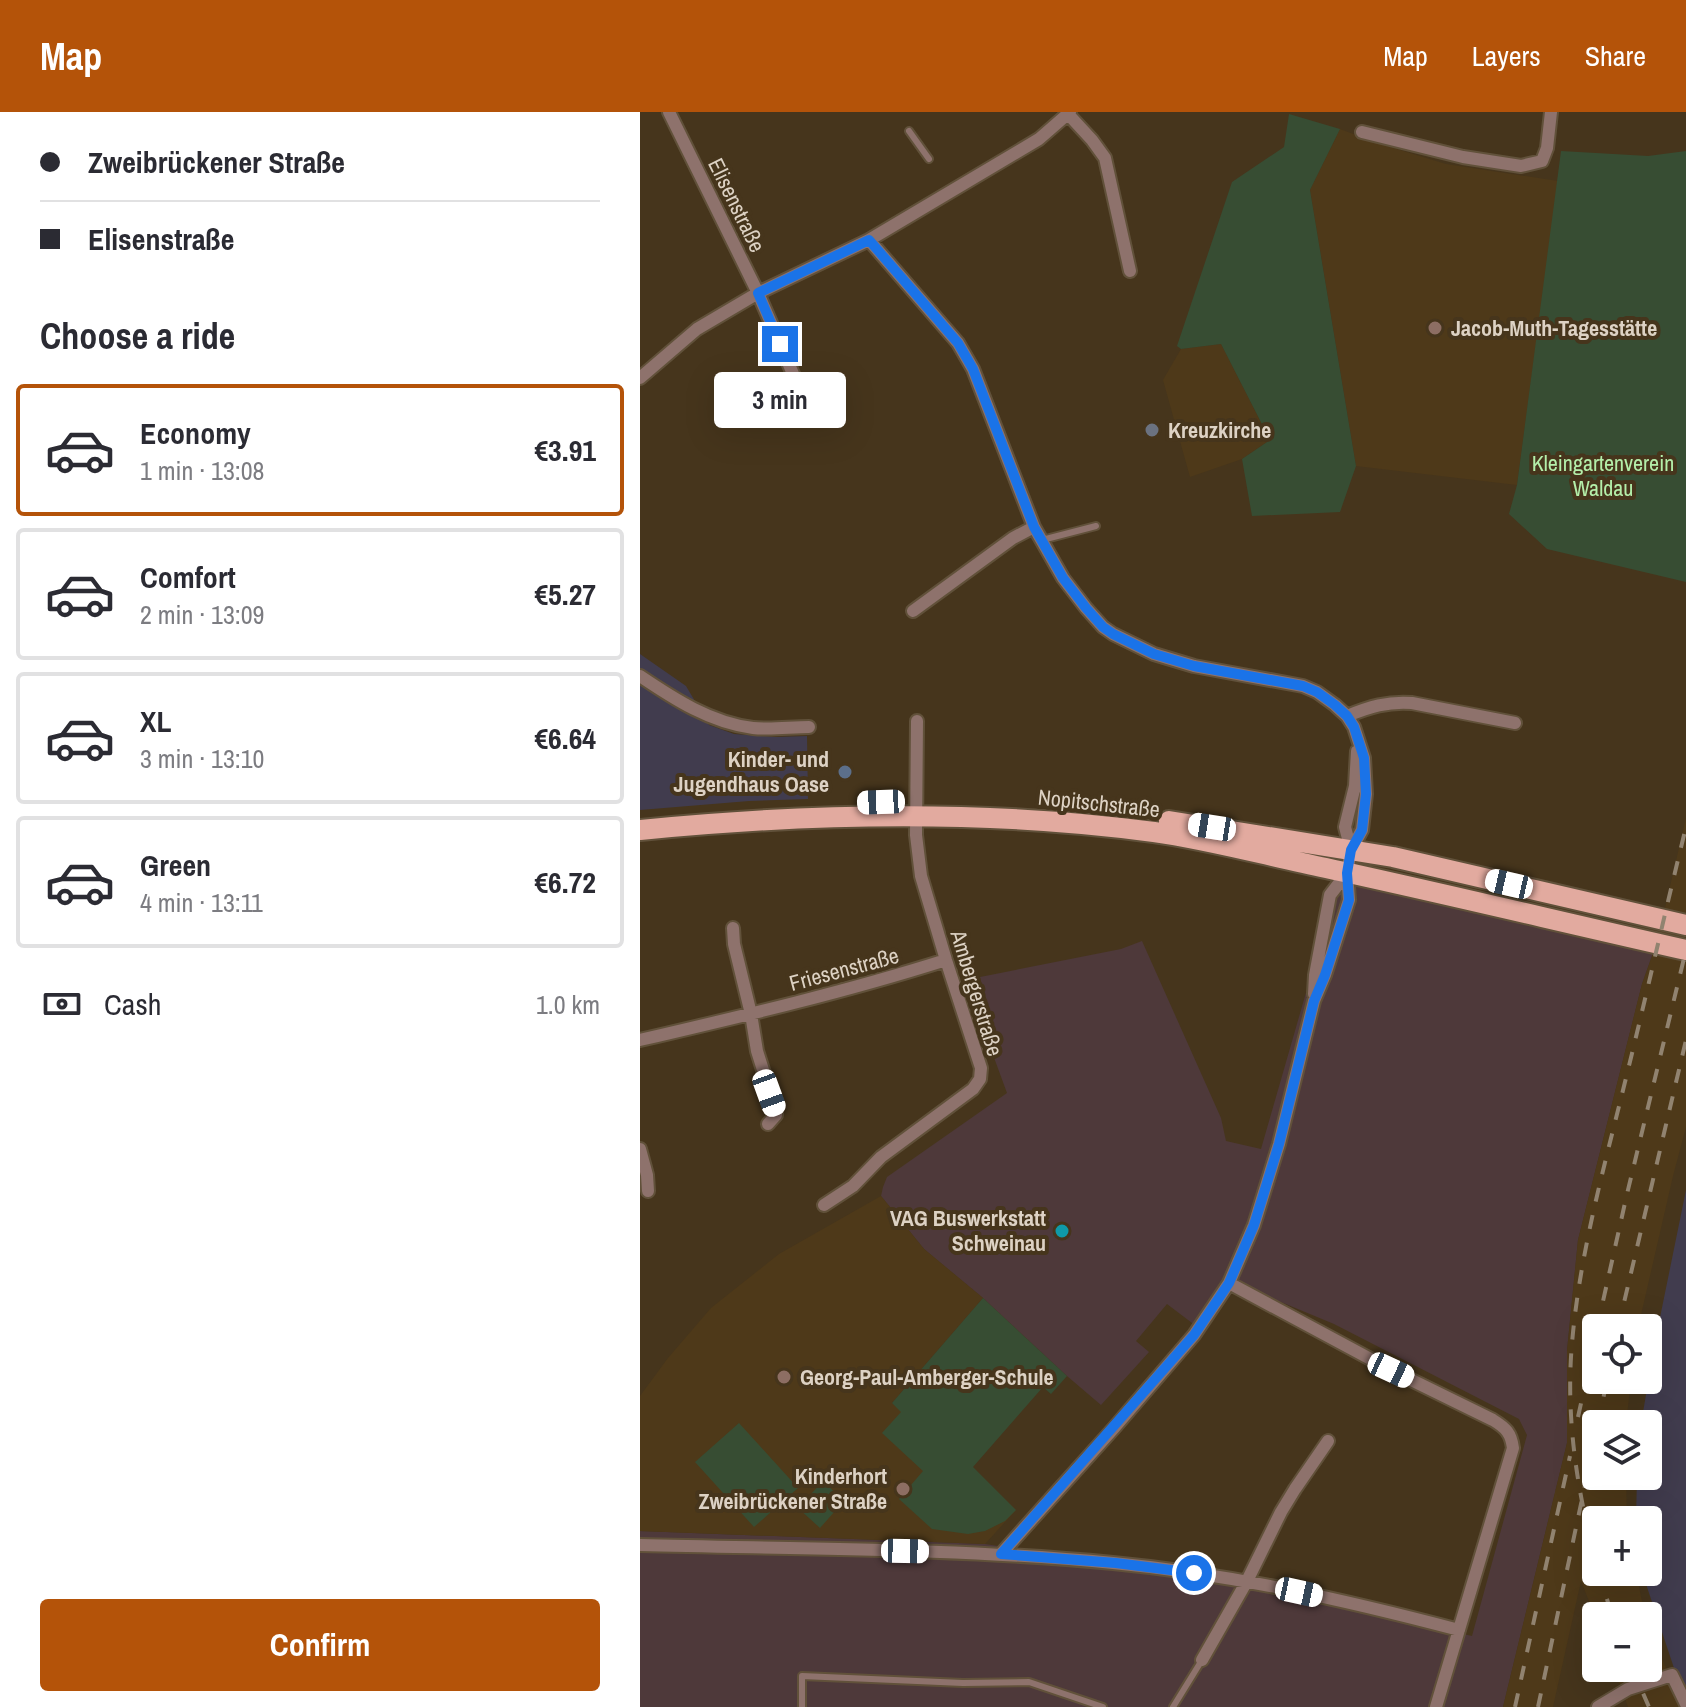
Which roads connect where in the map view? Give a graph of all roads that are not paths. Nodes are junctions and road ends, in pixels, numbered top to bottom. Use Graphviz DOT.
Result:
graph roads {
  1 [pos="669,112"];
  2 [pos="1551,112"];
  3 [pos="1069,113"];
  4 [pos="909,131"];
  5 [pos="1362,132"];
  6 [pos="929,159"];
  7 [pos="869,240"];
  8 [pos="1130,271"];
  9 [pos="758,293"];
  10 [pos="640,378"];
  11 [pos="806,404"];
  12 [pos="1096,526"];
  13 [pos="1034,527"];
  14 [pos="1042,540"];
  15 [pos="913,611"];
  16 [pos="640,676"];
  17 [pos="1347,716"];
  18 [pos="917,721"];
  19 [pos="1515,723"];
  20 [pos="809,727"];
  21 [pos="917,809"];
  22 [pos="640,816"];
  23 [pos="640,830"];
  24 [pos="1351,850"];
  25 [pos="1347,873"];
  26 [pos="1686,925"];
  27 [pos="733,928"];
  28 [pos="1686,950"];
  29 [pos="946,960"];
  30 [pos="1314,1001"];
  31 [pos="751,1014"];
  32 [pos="640,1040"];
  33 [pos="768,1124"];
  34 [pos="640,1149"];
  35 [pos="648,1191"];
  36 [pos="824,1205"];
  37 [pos="1229,1283"];
  38 [pos="1328,1441"];
  39 [pos="640,1545"];
  40 [pos="1001,1554"];
  41 [pos="1247,1581"];
  42 [pos="1459,1630"];
  43 [pos="1202,1660"];
  44 [pos="1686,1704"];
  45 [pos="802,1707"];
  46 [pos="1103,1707"];
  47 [pos="1173,1707"];
  48 [pos="1436,1707"];
  49 [pos="1598,1707"];
  1 -- 9 [label="street, Elisenstraße"];
  2 -- 5 [label="street"];
  3 -- 7 [label="street"];
  3 -- 8 [label="street"];
  4 -- 6 [label="lane"];
  7 -- 9 [label="street"];
  7 -- 13 [label="street"];
  9 -- 10 [label="street"];
  9 -- 11 [label="street, Elisenstraße"];
  12 -- 14 [label="lane"];
  13 -- 14 [label="street"];
  13 -- 15 [label="street"];
  14 -- 17 [label="street"];
  16 -- 20 [label="street"];
  17 -- 19 [label="street"];
  17 -- 24 [label="street"];
  18 -- 21 [label="street, Ambergerstraße"];
  21 -- 22 [label="main road, Nopitschstraße"];
  21 -- 23 [label="main road, Nopitschstraße"];
  21 -- 24 [label="main road, Nopitschstraße"];
  21 -- 25 [label="main road, Nopitschstraße"];
  21 -- 29 [label="street, Ambergerstraße"];
  24 -- 25 [label="street"];
  24 -- 26 [label="main road, Nopitschstraße"];
  25 -- 28 [label="main road, Nopitschstraße"];
  25 -- 30 [label="street"];
  25 -- 30 [label="street"];
  27 -- 31 [label="street"];
  29 -- 31 [label="street, Friesenstraße"];
  29 -- 36 [label="street, Ambergerstraße"];
  30 -- 37 [label="street"];
  31 -- 32 [label="street, Friesenstraße"];
  31 -- 33 [label="street"];
  34 -- 35 [label="street"];
  37 -- 40 [label="street"];
  37 -- 42 [label="street"];
  38 -- 41 [label="street"];
  39 -- 40 [label="street"];
  40 -- 41 [label="street"];
  41 -- 42 [label="street"];
  41 -- 43 [label="street"];
  42 -- 48 [label="street"];
  43 -- 47 [label="lane"];
  44 -- 49 [label="street"];
  45 -- 46 [label="lane"];
}
